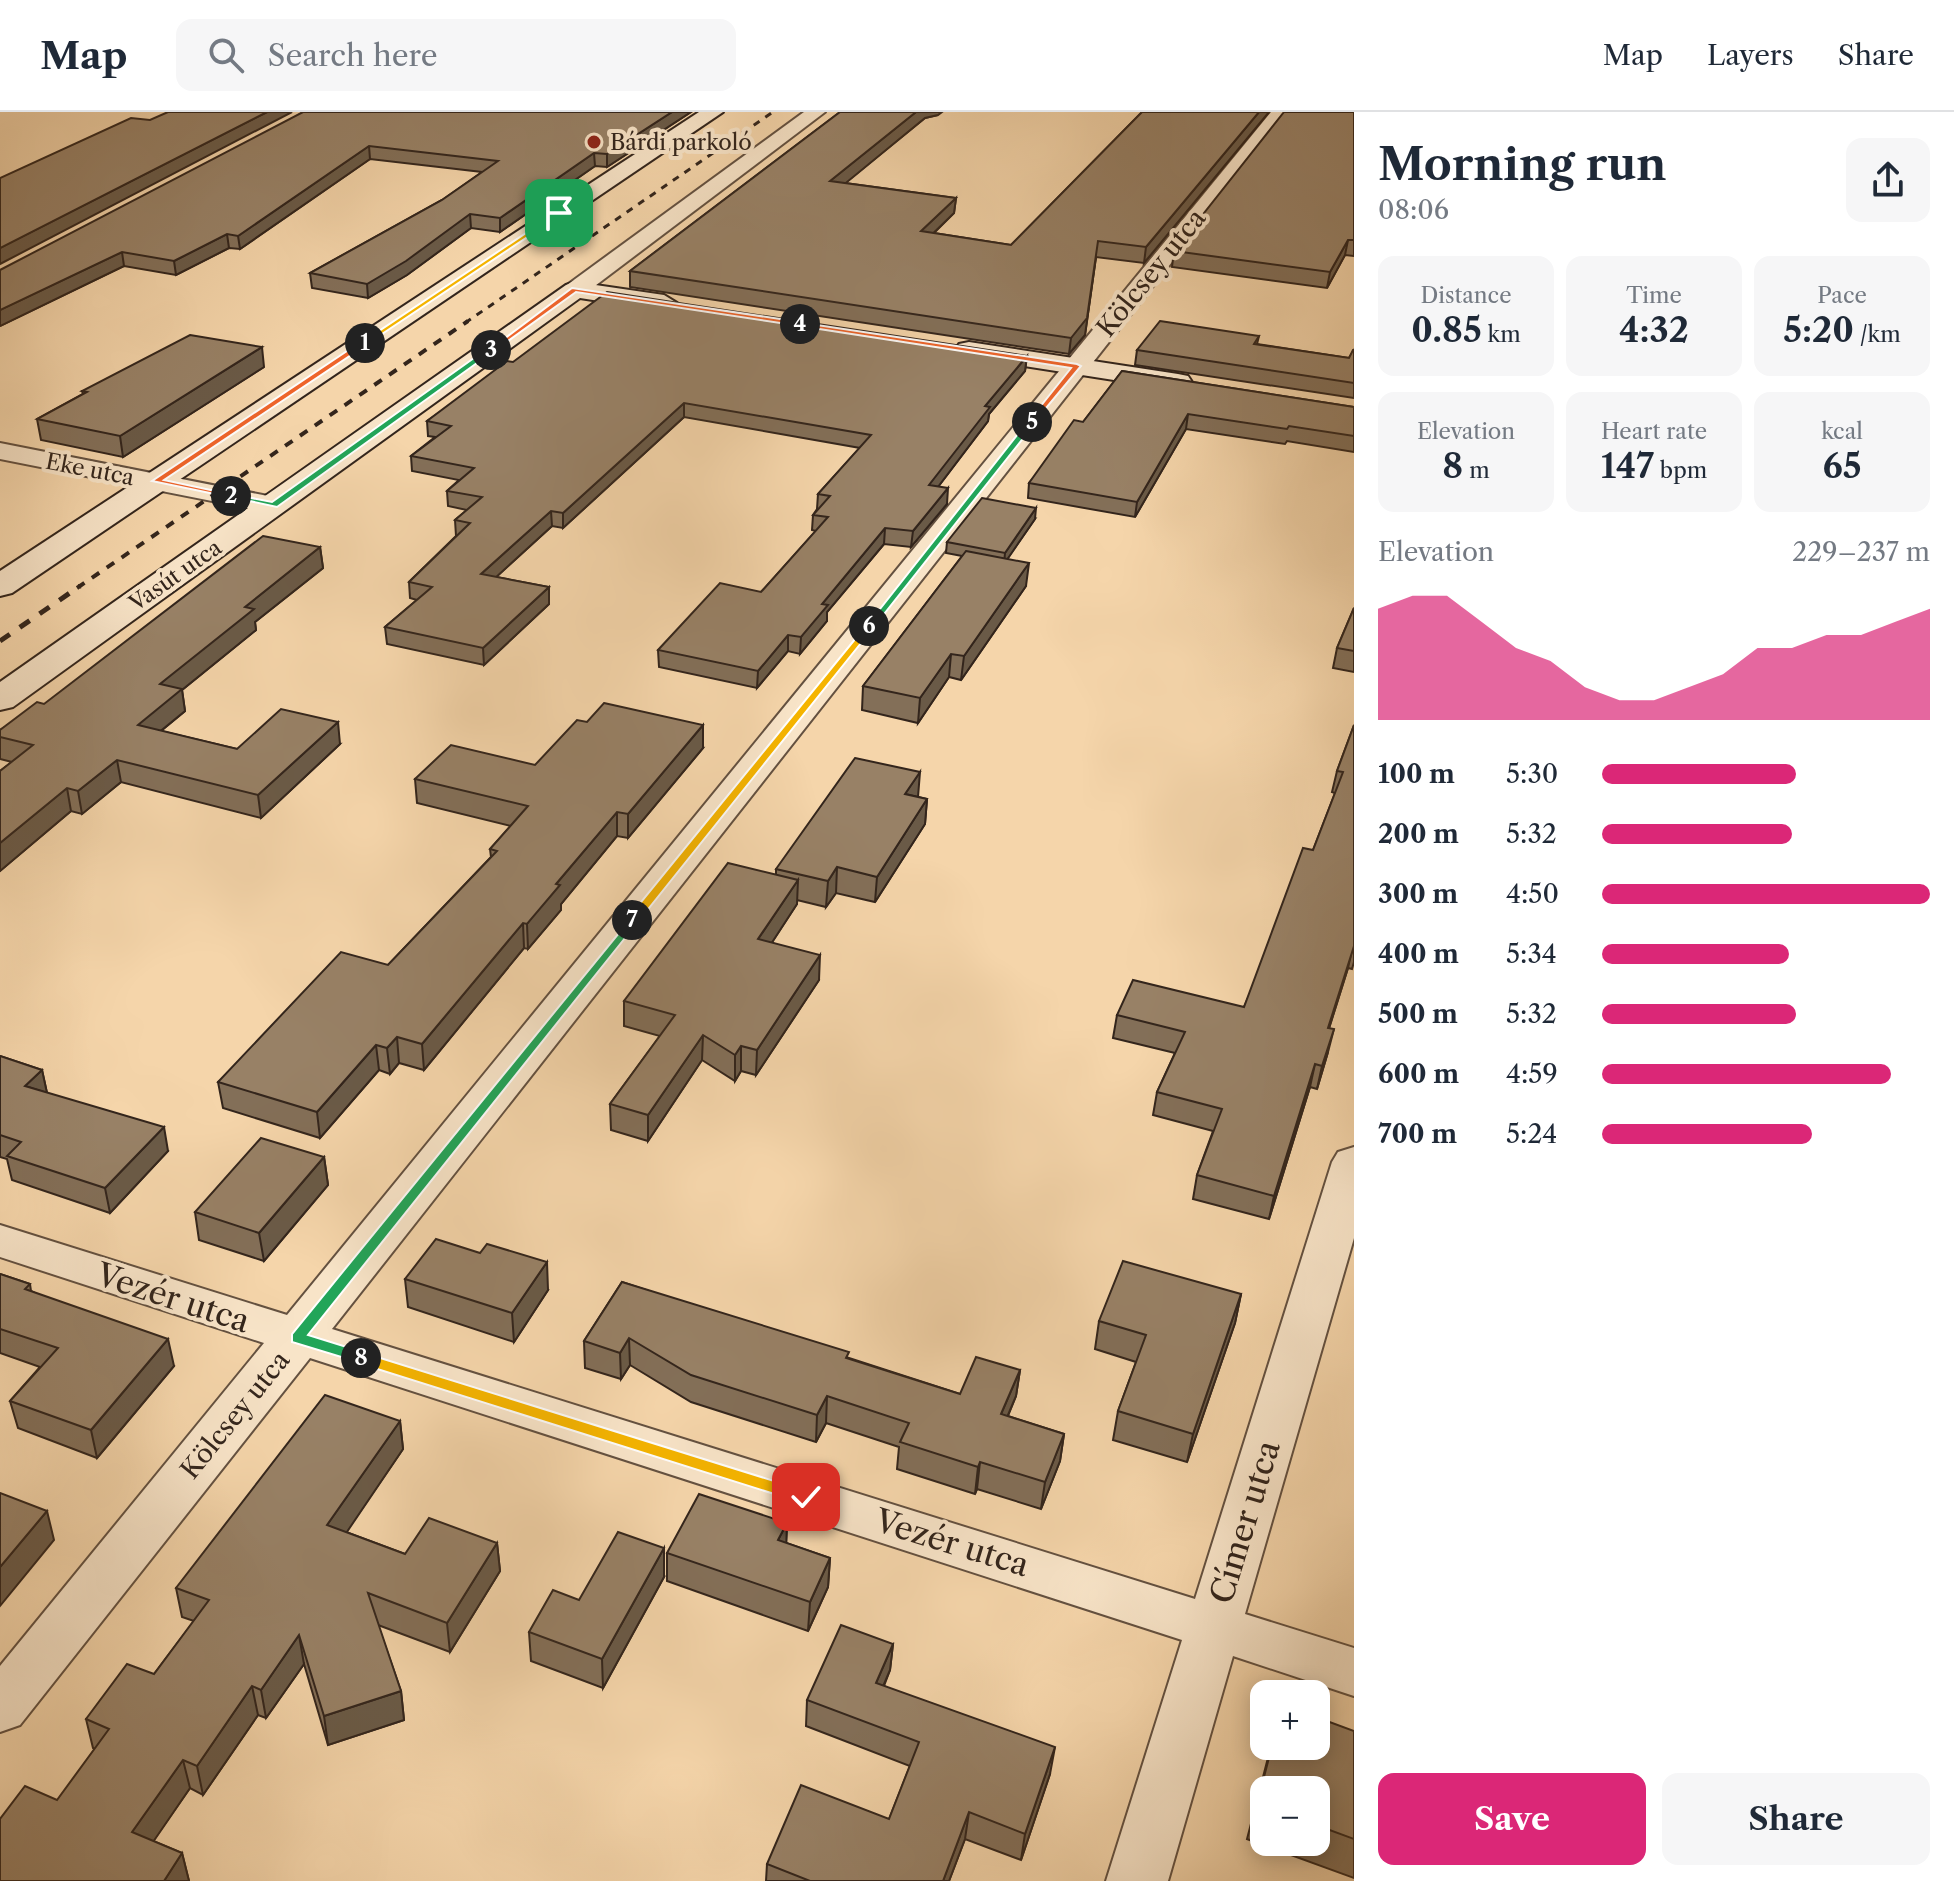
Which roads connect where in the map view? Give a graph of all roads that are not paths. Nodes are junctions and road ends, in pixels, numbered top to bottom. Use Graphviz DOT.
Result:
graph roads {
  1 [pos="713,112"];
  2 [pos="816,112"];
  3 [pos="1281,112"];
  4 [pos="575,290"];
  5 [pos="685,307"];
  6 [pos="936,345"];
  7 [pos="1077,366"];
  8 [pos="1200,386"];
  9 [pos="0,451"];
  10 [pos="157,481"];
  11 [pos="273,505"];
  12 [pos="0,586"];
  13 [pos="0,699"];
  14 [pos="1354,1162"];
  15 [pos="0,1241"];
  16 [pos="297,1338"];
  17 [pos="1214,1625"];
  18 [pos="1354,1672"];
  19 [pos="0,1708"];
  20 [pos="1137,1881"];
  1 -- 10 [label="main road"];
  2 -- 4 [label="street, Vasút utca"];
  3 -- 7 [label="street, Kölcsey utca"];
  4 -- 5 [label="main road"];
  4 -- 11 [label="main road, Vasút utca"];
  6 -- 7 [label="main road"];
  7 -- 8 [label="main road"];
  7 -- 16 [label="street, Kölcsey utca"];
  9 -- 10 [label="street, Eke utca"];
  10 -- 11 [label="street, Eke utca"];
  10 -- 12 [label="main road"];
  11 -- 13 [label="main road, Vasút utca"];
  14 -- 17 [label="street, Címer utca"];
  15 -- 16 [label="street, Vezér utca"];
  16 -- 17 [label="street, Vezér utca"];
  16 -- 19 [label="street, Kölcsey utca"];
  17 -- 18 [label="street, Vezér utca"];
  17 -- 20 [label="street, Címer utca"];
}
